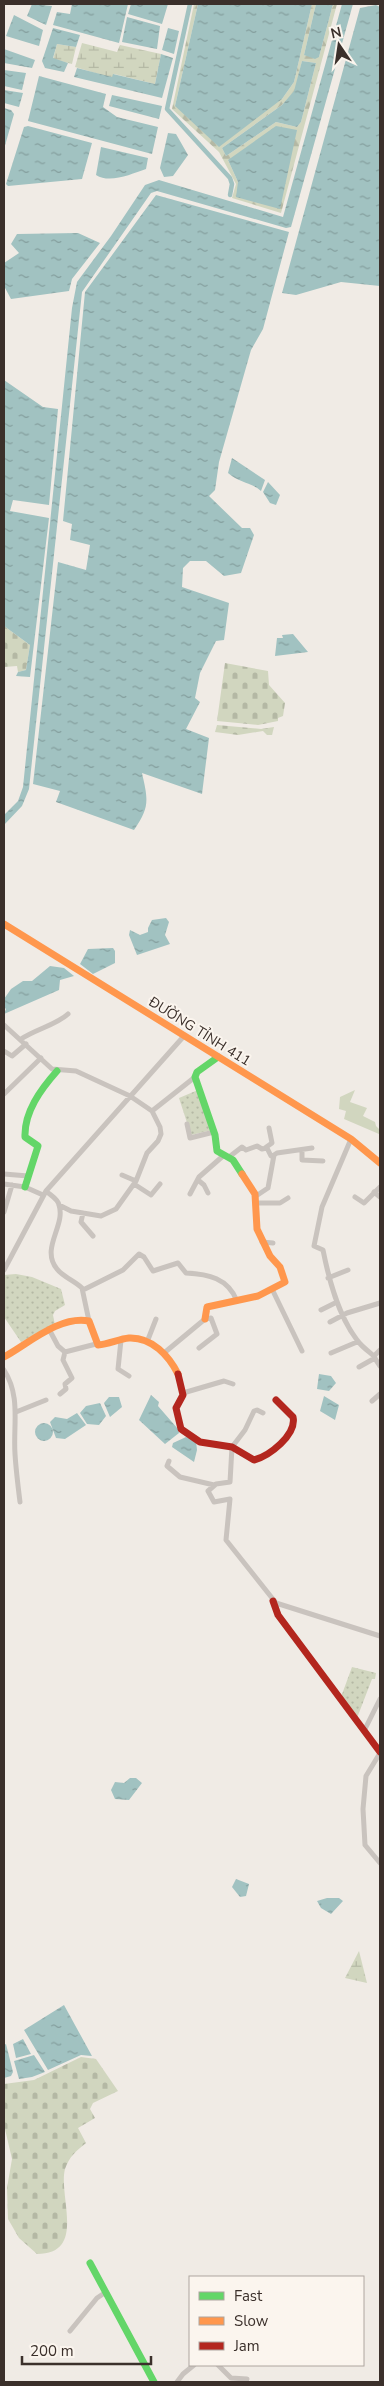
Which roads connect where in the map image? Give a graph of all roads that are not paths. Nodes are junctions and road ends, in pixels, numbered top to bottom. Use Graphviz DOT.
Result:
graph roads {
  1 [pos="4,924"];
  2 [pos="68,1014"];
  3 [pos="4,1025"];
  4 [pos="184,1036"];
  5 [pos="21,1039"];
  6 [pos="26,1044"];
  7 [pos="4,1051"];
  8 [pos="218,1057"];
  9 [pos="41,1058"];
  10 [pos="57,1071"];
  11 [pos="195,1077"];
  12 [pos="4,1094"];
  13 [pos="130,1096"];
  14 [pos="152,1111"];
  15 [pos="187,1124"];
  16 [pos="269,1128"];
  17 [pos="214,1132"];
  18 [pos="351,1139"];
  19 [pos="265,1148"];
  20 [pos="312,1148"];
  21 [pos="302,1150"];
  22 [pos="274,1155"];
  23 [pos="226,1156"];
  24 [pos="323,1161"];
  25 [pos="380,1163"];
  26 [pos="4,1174"];
  27 [pos="122,1175"];
  28 [pos="28,1176"];
  29 [pos="198,1180"];
  30 [pos="135,1183"];
  31 [pos="4,1184"];
  32 [pos="160,1184"];
  33 [pos="12,1185"];
  34 [pos="25,1187"];
  35 [pos="380,1187"];
  36 [pos="374,1192"];
  37 [pos="44,1193"];
  38 [pos="208,1193"];
  39 [pos="190,1194"];
  40 [pos="355,1196"];
  41 [pos="380,1197"];
  42 [pos="288,1198"];
  43 [pos="256,1200"];
  44 [pos="59,1205"];
  45 [pos="4,1212"];
  46 [pos="83,1213"];
  47 [pos="94,1236"];
  48 [pos="262,1242"];
  49 [pos="274,1243"];
  50 [pos="4,1270"];
  51 [pos="348,1270"];
  52 [pos="328,1278"];
  53 [pos="272,1289"];
  54 [pos="83,1290"];
  55 [pos="237,1301"];
  56 [pos="337,1302"];
  57 [pos="380,1303"];
  58 [pos="321,1310"];
  59 [pos="344,1315"];
  60 [pos="156,1318"];
  61 [pos="205,1319"];
  62 [pos="90,1321"];
  63 [pos="330,1322"];
  64 [pos="50,1331"];
  65 [pos="121,1340"];
  66 [pos="147,1342"];
  67 [pos="357,1342"];
  68 [pos="96,1344"];
  69 [pos="199,1348"];
  70 [pos="380,1350"];
  71 [pos="302,1351"];
  72 [pos="65,1352"];
  73 [pos="164,1353"];
  74 [pos="331,1353"];
  75 [pos="4,1357"];
  76 [pos="374,1357"];
  77 [pos="380,1366"];
  78 [pos="359,1367"];
  79 [pos="4,1370"];
  80 [pos="128,1376"];
  81 [pos="233,1384"];
  82 [pos="60,1394"];
  83 [pos="183,1394"];
  84 [pos="380,1394"];
  85 [pos="46,1400"];
  86 [pos="276,1400"];
  87 [pos="372,1401"];
  88 [pos="16,1412"];
  89 [pos="263,1413"];
  90 [pos="232,1447"];
  91 [pos="169,1461"];
  92 [pos="214,1485"];
  93 [pos="20,1502"];
  94 [pos="273,1601"];
  95 [pos="380,1636"];
  96 [pos="380,1699"];
  97 [pos="364,1732"];
  98 [pos="380,1753"];
  99 [pos="380,1863"];
  100 [pos="90,2263"];
  101 [pos="106,2292"];
  102 [pos="70,2331"];
  103 [pos="193,2366"];
  104 [pos="219,2366"];
  105 [pos="247,2379"];
  106 [pos="231,2380"];
  107 [pos="154,2382"];
  108 [pos="177,2382"];
  1 -- 4 [label="street, ĐƯỜNG TỈNH 411"];
  2 -- 5 [label="street"];
  3 -- 5 [label="street"];
  4 -- 8 [label="street, ĐƯỜNG TỈNH 411"];
  4 -- 13 [label="street"];
  5 -- 6 [label="street"];
  6 -- 7 [label="street"];
  6 -- 9 [label="street"];
  8 -- 11 [label="street"];
  8 -- 18 [label="street, ĐƯỜNG TỈNH 411"];
  9 -- 10 [label="street"];
  9 -- 12 [label="street"];
  10 -- 13 [label="street"];
  10 -- 28 [label="street"];
  11 -- 14 [label="street"];
  11 -- 17 [label="street"];
  13 -- 14 [label="street"];
  13 -- 37 [label="street"];
  14 -- 30 [label="street"];
  15 -- 17 [label="street"];
  16 -- 19 [label="street"];
  17 -- 23 [label="street"];
  18 -- 25 [label="street, ĐƯỜNG TỈNH 411"];
  18 -- 52 [label="street"];
  19 -- 22 [label="street"];
  19 -- 23 [label="street"];
  20 -- 21 [label="street"];
  21 -- 22 [label="street"];
  21 -- 24 [label="street"];
  22 -- 43 [label="street"];
  23 -- 29 [label="street"];
  23 -- 43 [label="street"];
  26 -- 28 [label="street"];
  27 -- 30 [label="street"];
  28 -- 34 [label="street"];
  29 -- 38 [label="street"];
  29 -- 39 [label="street"];
  30 -- 32 [label="street"];
  30 -- 46 [label="street"];
  31 -- 33 [label="street"];
  33 -- 34 [label="street"];
  33 -- 45 [label="street"];
  34 -- 37 [label="street"];
  35 -- 36 [label="street"];
  36 -- 40 [label="street"];
  36 -- 41 [label="street"];
  37 -- 44 [label="street"];
  37 -- 50 [label="street"];
  42 -- 43 [label="street"];
  43 -- 48 [label="street"];
  44 -- 46 [label="street"];
  44 -- 54 [label="street"];
  46 -- 47 [label="street"];
  48 -- 49 [label="street"];
  48 -- 53 [label="street"];
  51 -- 52 [label="street"];
  52 -- 56 [label="street"];
  53 -- 55 [label="street"];
  53 -- 71 [label="street"];
  54 -- 55 [label="street"];
  54 -- 62 [label="street"];
  55 -- 61 [label="street"];
  56 -- 58 [label="street"];
  56 -- 59 [label="street"];
  57 -- 59 [label="street"];
  59 -- 63 [label="street"];
  59 -- 67 [label="street"];
  60 -- 66 [label="street"];
  61 -- 69 [label="street"];
  61 -- 73 [label="street"];
  62 -- 64 [label="street"];
  62 -- 68 [label="street"];
  64 -- 72 [label="street"];
  64 -- 75 [label="street"];
  65 -- 66 [label="street"];
  65 -- 68 [label="street"];
  65 -- 80 [label="street"];
  66 -- 73 [label="street"];
  67 -- 74 [label="street"];
  67 -- 76 [label="street"];
  68 -- 72 [label="street"];
  70 -- 76 [label="street"];
  72 -- 82 [label="street"];
  73 -- 83 [label="street"];
  76 -- 77 [label="street"];
  76 -- 78 [label="street"];
  79 -- 88 [label="street"];
  81 -- 83 [label="street"];
  83 -- 90 [label="street"];
  84 -- 87 [label="street"];
  85 -- 88 [label="street"];
  86 -- 90 [label="street"];
  88 -- 93 [label="street"];
  89 -- 90 [label="street"];
  90 -- 92 [label="street"];
  91 -- 92 [label="street"];
  92 -- 94 [label="street"];
  94 -- 95 [label="street"];
  94 -- 97 [label="street"];
  96 -- 97 [label="street"];
  97 -- 98 [label="street"];
  98 -- 99 [label="street"];
  100 -- 101 [label="street"];
  101 -- 102 [label="street"];
  101 -- 107 [label="street"];
  103 -- 108 [label="street"];
  104 -- 106 [label="street"];
  105 -- 106 [label="street"];
}
